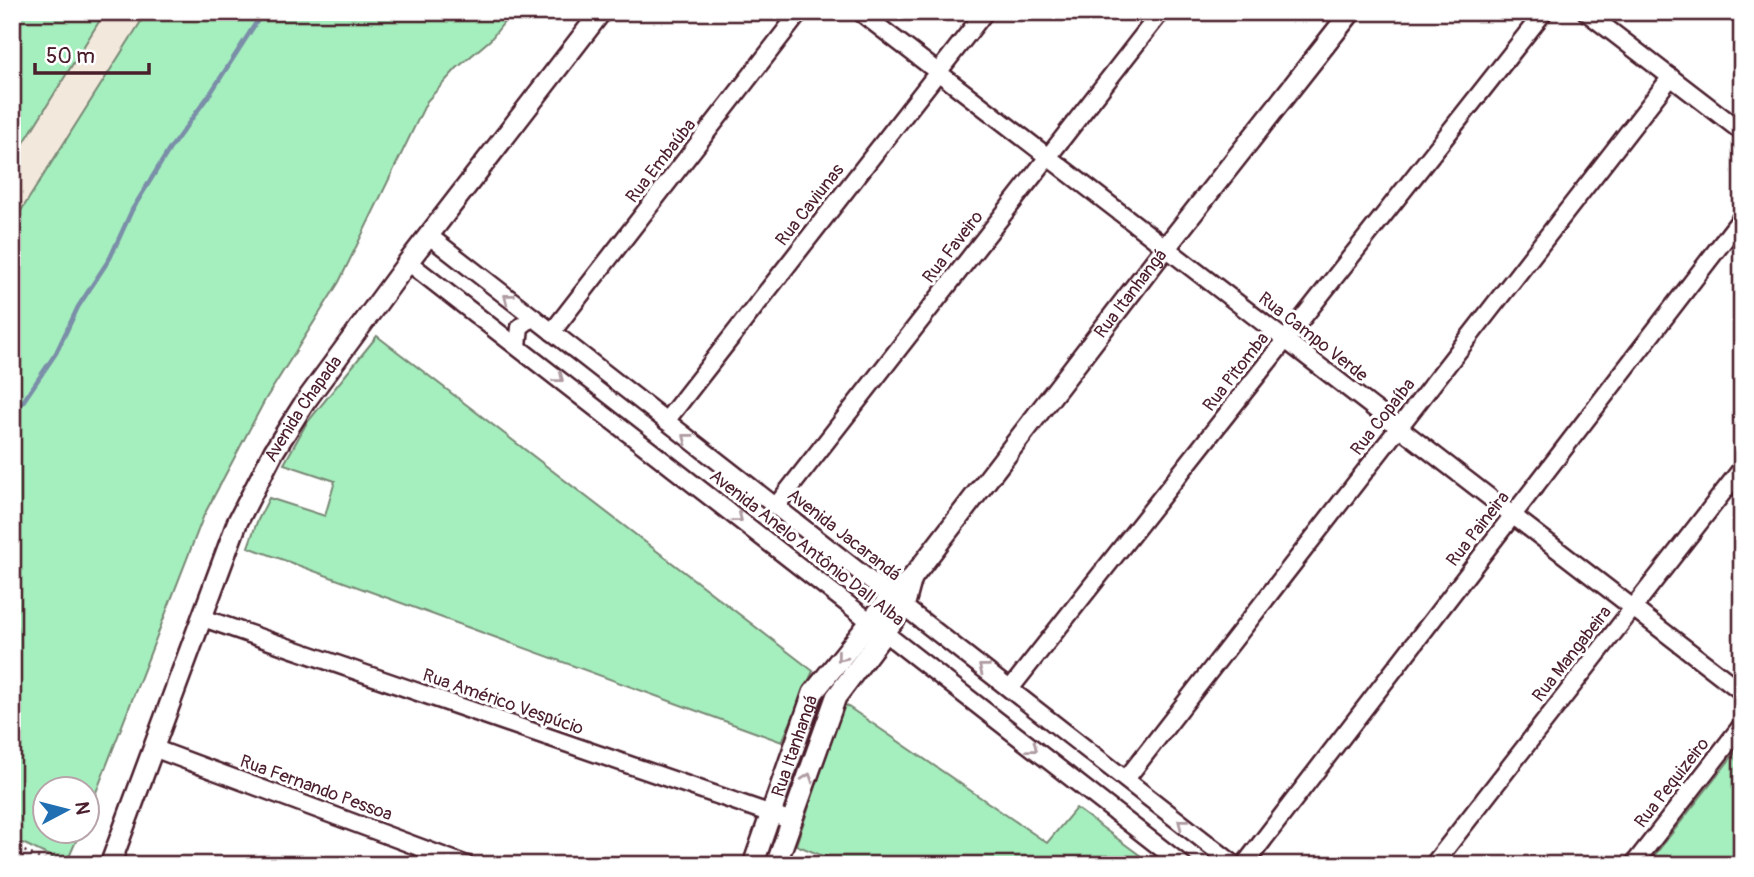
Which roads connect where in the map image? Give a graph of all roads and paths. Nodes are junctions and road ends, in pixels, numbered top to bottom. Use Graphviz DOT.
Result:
graph roads {
  1 [pos="601,12"];
  2 [pos="800,12"];
  3 [pos="860,12"];
  4 [pos="985,12"];
  5 [pos="1161,12"];
  6 [pos="1351,12"];
  7 [pos="1544,12"];
  8 [pos="1587,12"];
  9 [pos="938,72"];
  10 [pos="1671,77"];
  11 [pos="1742,132"];
  12 [pos="1048,157"];
  13 [pos="1742,217"];
  14 [pos="428,235"];
  15 [pos="1166,248"];
  16 [pos="408,262"];
  17 [pos="533,317"];
  18 [pos="552,332"];
  19 [pos="1285,340"];
  20 [pos="517,346"];
  21 [pos="666,421"];
  22 [pos="1399,428"];
  23 [pos="1742,468"];
  24 [pos="1736,486"];
  25 [pos="776,506"];
  26 [pos="1513,516"];
  27 [pos="897,601"];
  28 [pos="1632,608"];
  29 [pos="203,618"];
  30 [pos="877,627"];
  31 [pos="1010,689"];
  32 [pos="1742,692"];
  33 [pos="1742,725"];
  34 [pos="153,748"];
  35 [pos="1126,779"];
  36 [pos="771,814"];
  37 [pos="792,821"];
  38 [pos="12,845"];
  39 [pos="53,865"];
  40 [pos="110,865"];
  41 [pos="467,865"];
  42 [pos="752,865"];
  43 [pos="775,865"];
  44 [pos="1183,865"];
  45 [pos="1235,865"];
  46 [pos="1244,865"];
  47 [pos="1433,865"];
  48 [pos="1633,865"];
  1 -- 14 [label="street, Avenida Chapada"];
  2 -- 18 [label="street, Rua Embaúba"];
  3 -- 9 [label="street, Rua Campo Verde"];
  4 -- 9 [label="street, Rua Caviunas"];
  5 -- 12 [label="street, Rua Faveiro"];
  6 -- 15 [label="street, Rua Itanhangá"];
  7 -- 19 [label="street, Rua Pitomba"];
  8 -- 10 [label="street"];
  9 -- 12 [label="street, Rua Campo Verde"];
  9 -- 21 [label="street, Rua Caviunas"];
  10 -- 11 [label="street"];
  10 -- 22 [label="street, Rua Copaíba"];
  12 -- 15 [label="street, Rua Campo Verde"];
  12 -- 25 [label="street, Rua Faveiro"];
  13 -- 26 [label="street, Rua Paineira"];
  14 -- 16 [label="street, Avenida Chapada"];
  17 -- 14 [label="street, Avenida Jacarandá, one-way"];
  15 -- 19 [label="street, Rua Campo Verde"];
  15 -- 27 [label="street, Rua Itanhangá"];
  16 -- 20 [label="street, Avenida Anelo Antônio Dall Alba"];
  16 -- 29 [label="street, Avenida Chapada"];
  17 -- 18 [label="street, Avenida Jacarandá"];
  17 -- 20 [label="street"];
  18 -- 21 [label="street, Avenida Jacarandá"];
  19 -- 22 [label="street, Rua Campo Verde"];
  19 -- 31 [label="street, Rua Pitomba"];
  20 -- 30 [label="street, Avenida Anelo Antônio Dall Alba, one-way"];
  25 -- 21 [label="street, Avenida Jacarandá, one-way"];
  22 -- 26 [label="street, Rua Campo Verde"];
  22 -- 35 [label="street, Rua Copaíba"];
  23 -- 24 [label="street, Rua Mangabeira"];
  24 -- 28 [label="street, Rua Mangabeira"];
  25 -- 27 [label="street, Avenida Jacarandá"];
  26 -- 28 [label="street, Rua Campo Verde"];
  26 -- 46 [label="street, Rua Paineira"];
  27 -- 30 [label="street, Rua Itanhangá"];
  31 -- 27 [label="street, Avenida Jacarandá, one-way"];
  28 -- 32 [label="street, Rua Campo Verde"];
  28 -- 47 [label="street, Rua Mangabeira"];
  29 -- 34 [label="street, Avenida Chapada"];
  29 -- 36 [label="street, Rua Américo Vespúcio"];
  30 -- 36 [label="street, Rua Itanhangá, one-way"];
  37 -- 30 [label="street, Rua Itanhangá, one-way"];
  30 -- 44 [label="street, Avenida Anelo Antônio Dall Alba, one-way"];
  31 -- 35 [label="street, Avenida Jacarandá"];
  33 -- 48 [label="street, Rua Pequizeiro"];
  34 -- 40 [label="street, Avenida Chapada"];
  34 -- 41 [label="street, Rua Fernando Pessoa"];
  45 -- 35 [label="street, Avenida Jacarandá, one-way"];
  36 -- 37 [label="street, Rua Américo Vespúcio"];
  36 -- 42 [label="street, Rua Itanhangá"];
  37 -- 43 [label="street, Rua Itanhangá"];
  38 -- 39 [label="path"];
}
